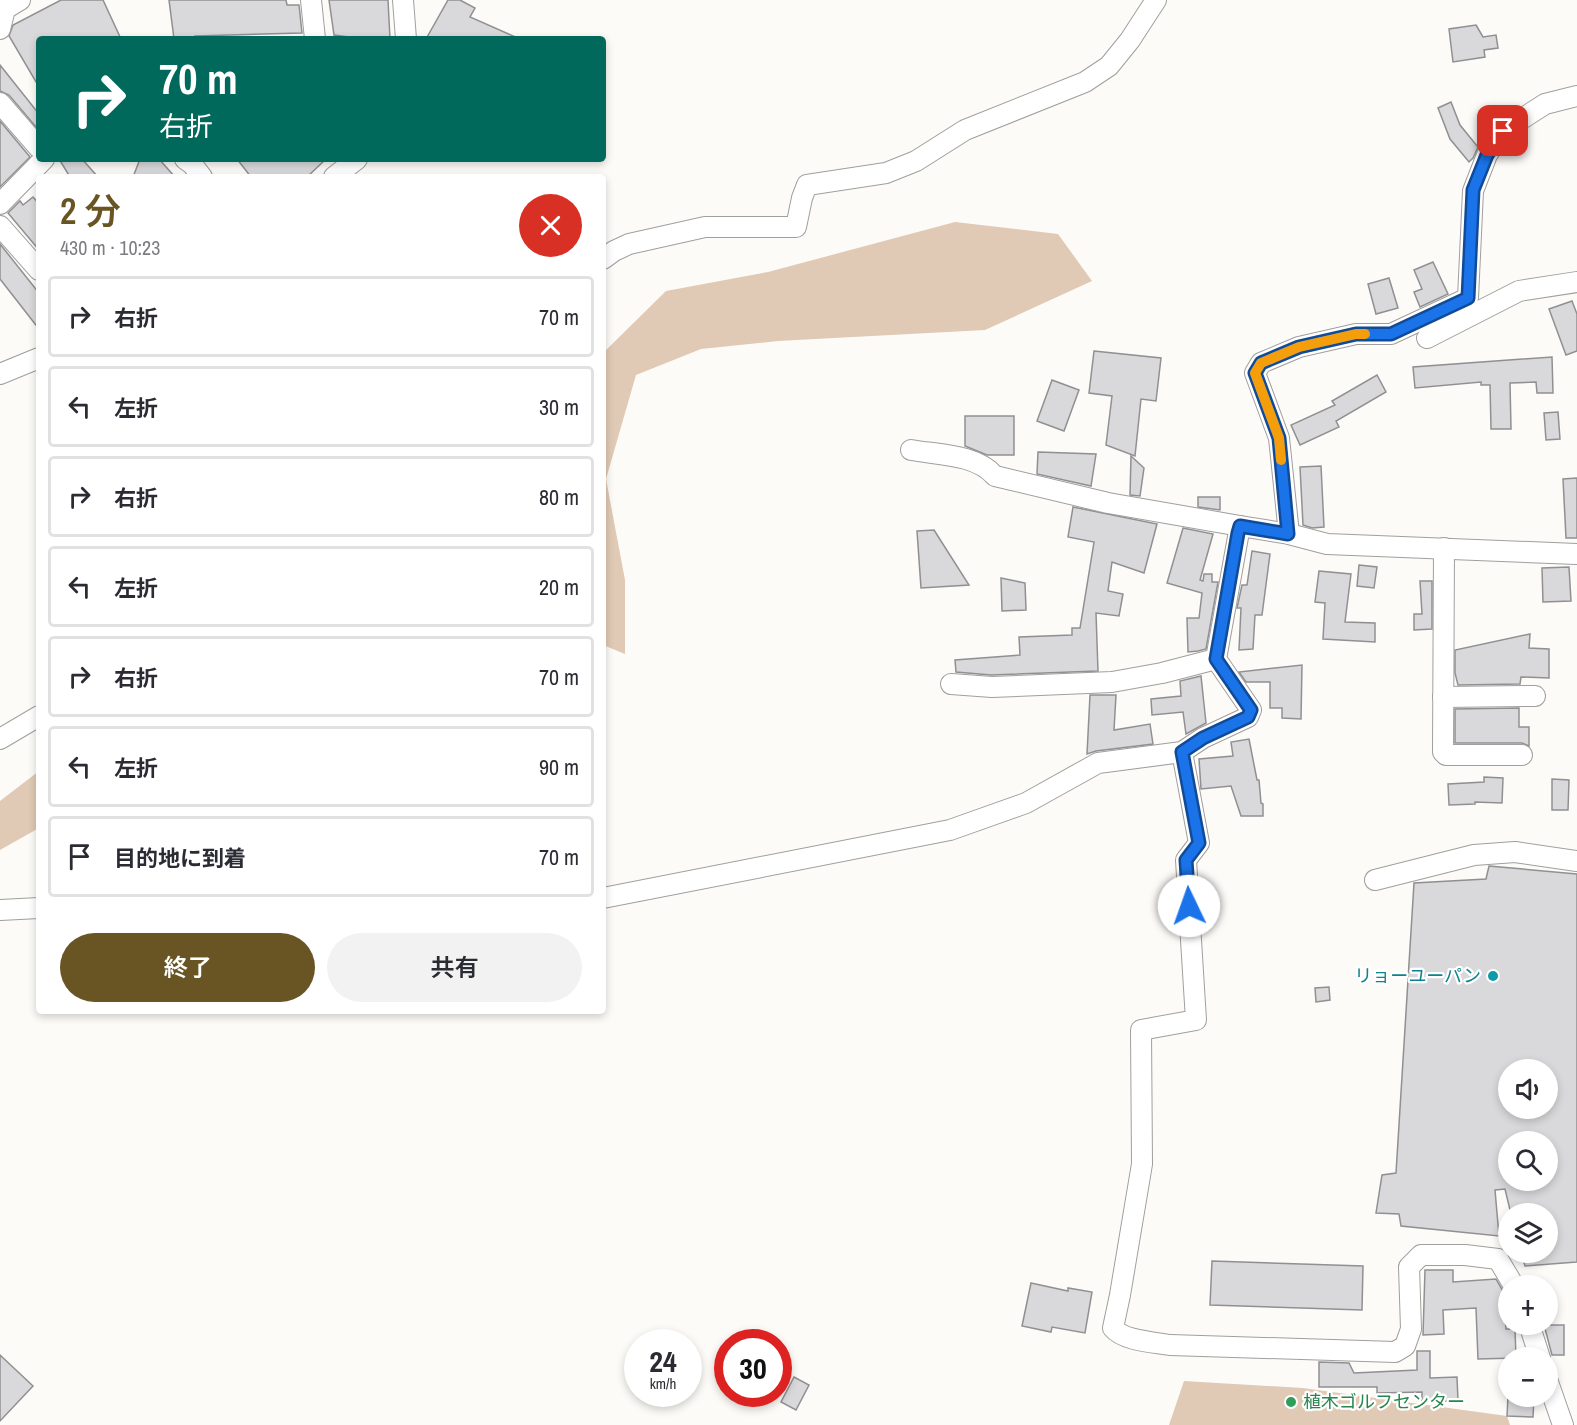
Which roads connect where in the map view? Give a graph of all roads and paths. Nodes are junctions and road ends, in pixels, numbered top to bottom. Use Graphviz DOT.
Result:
graph roads {
  1 [pos="311,0"];
  2 [pos="403,0"];
  3 [pos="1156,0"];
  4 [pos="8,4"];
  5 [pos="0,29"];
  6 [pos="317,36"];
  7 [pos="406,36"];
  8 [pos="1577,96"];
  9 [pos="0,103"];
  10 [pos="36,145"];
  11 [pos="41,162"];
  12 [pos="353,162"];
  13 [pos="338,174"];
  14 [pos="0,204"];
  15 [pos="0,226"];
  16 [pos="606,257"];
  17 [pos="36,267"];
  18 [pos="1577,282"];
  19 [pos="1519,291"];
  20 [pos="1468,298"];
  21 [pos="1427,338"];
  22 [pos="36,359"];
  23 [pos="0,374"];
  24 [pos="911,450"];
  25 [pos="1240,526"];
  26 [pos="1288,534"];
  27 [pos="1444,548"];
  28 [pos="1577,554"];
  29 [pos="1216,659"];
  30 [pos="951,684"];
  31 [pos="1535,696"];
  32 [pos="1443,697"];
  33 [pos="36,718"];
  34 [pos="0,739"];
  35 [pos="1182,752"];
  36 [pos="1522,754"];
  37 [pos="1577,861"];
  38 [pos="1375,880"];
  39 [pos="606,897"];
  40 [pos="36,908"];
  41 [pos="0,910"];
  42 [pos="1507,1275"];
  43 [pos="1557,1407"];
  44 [pos="1563,1425"];
  1 -- 6 [label="street"];
  2 -- 7 [label="street"];
  3 -- 16 [label="street"];
  4 -- 5 [label="street"];
  8 -- 20 [label="street"];
  9 -- 10 [label="street"];
  11 -- 14 [label="street"];
  12 -- 13 [label="street"];
  15 -- 17 [label="street"];
  18 -- 19 [label="street"];
  19 -- 20 [label="street"];
  19 -- 21 [label="street"];
  20 -- 26 [label="street"];
  22 -- 23 [label="street"];
  24 -- 25 [label="street"];
  25 -- 26 [label="street"];
  25 -- 29 [label="street"];
  26 -- 27 [label="street"];
  27 -- 28 [label="street"];
  27 -- 32 [label="street"];
  29 -- 30 [label="street"];
  29 -- 35 [label="street"];
  31 -- 32 [label="street"];
  32 -- 36 [label="street"];
  33 -- 34 [label="street"];
  35 -- 39 [label="street"];
  35 -- 42 [label="street"];
  37 -- 38 [label="street"];
  40 -- 41 [label="street"];
  43 -- 44 [label="street"];
}
